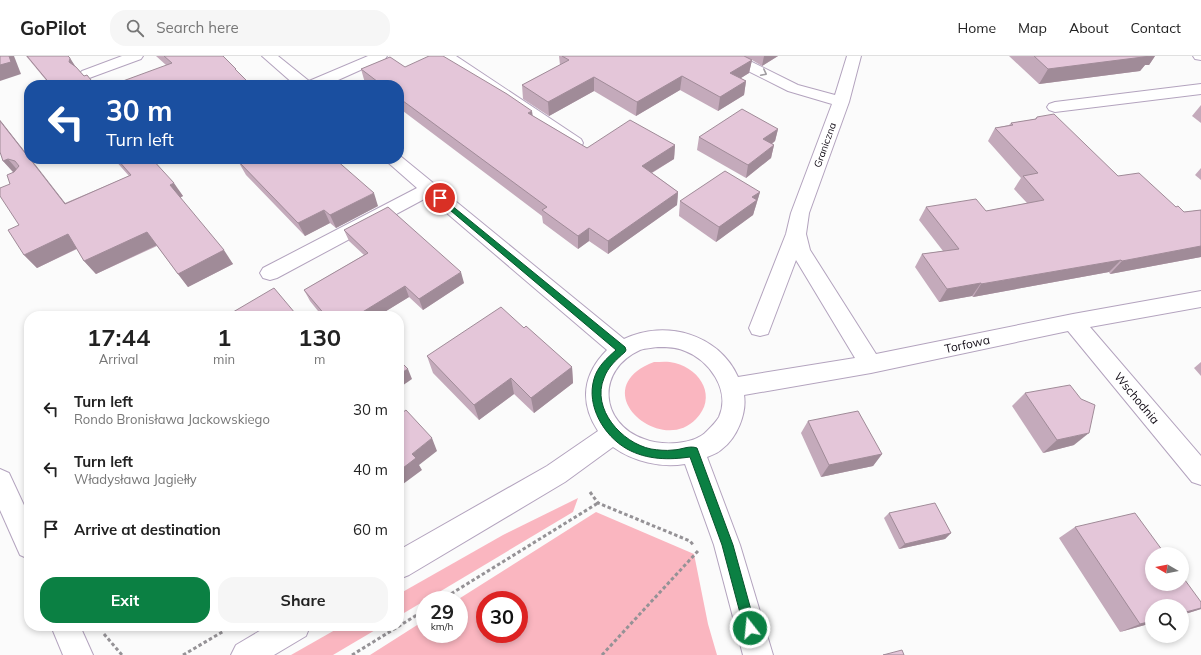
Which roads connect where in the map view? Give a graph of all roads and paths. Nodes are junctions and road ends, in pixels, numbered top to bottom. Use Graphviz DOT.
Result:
graph roads {
  1 [pos="136,56"];
  2 [pos="269,56"];
  3 [pos="380,56"];
  4 [pos="446,56"];
  5 [pos="729,56"];
  6 [pos="854,56"];
  7 [pos="87,74"];
  8 [pos="298,80"];
  9 [pos="325,80"];
  10 [pos="1201,89"];
  11 [pos="841,102"];
  12 [pos="1055,107"];
  13 [pos="588,152"];
  14 [pos="399,164"];
  15 [pos="429,189"];
  16 [pos="796,234"];
  17 [pos="270,273"];
  18 [pos="1201,298"];
  19 [pos="1073,322"];
  20 [pos="760,328"];
  21 [pos="622,350"];
  22 [pos="870,364"];
  23 [pos="733,387"];
  24 [pos="614,434"];
  25 [pos="694,452"];
  26 [pos="1201,474"];
  27 [pos="0,481"];
  28 [pos="590,492"];
  29 [pos="598,503"];
  30 [pos="24,535"];
  31 [pos="404,562"];
  32 [pos="456,591"];
  33 [pos="416,616"];
  34 [pos="404,623"];
  35 [pos="67,631"];
  36 [pos="225,631"];
  37 [pos="287,631"];
  38 [pos="391,631"];
  39 [pos="78,655"];
  40 [pos="183,655"];
  41 [pos="246,655"];
  42 [pos="352,655"];
  43 [pos="602,655"];
  44 [pos="758,655"];
  1 -- 7 [label="street"];
  2 -- 8 [label="street"];
  3 -- 9 [label="street"];
  4 -- 13 [label="street"];
  5 -- 11 [label="street, one-way"];
  6 -- 11 [label="street, Graniczna"];
  10 -- 12 [label="street"];
  11 -- 16 [label="street, Graniczna"];
  14 -- 15 [label="street"];
  15 -- 17 [label="street"];
  15 -- 21 [label="street"];
  16 -- 20 [label="street, Graniczna"];
  16 -- 22 [label="street, Graniczna"];
  18 -- 19 [label="street, Torfowa"];
  19 -- 22 [label="street, Torfowa"];
  19 -- 26 [label="street, Wschodnia"];
  21 -- 23 [label="street"];
  21 -- 24 [label="street"];
  22 -- 23 [label="street, Torfowa"];
  23 -- 25 [label="street"];
  24 -- 25 [label="street"];
  24 -- 31 [label="street"];
  25 -- 44 [label="street"];
  27 -- 30 [label="street"];
  28 -- 29 [label="path"];
  29 -- 32 [label="path"];
  29 -- 43 [label="path"];
  33 -- 34 [label="path"];
  35 -- 39 [label="street"];
  36 -- 40 [label="path"];
  37 -- 41 [label="street"];
  38 -- 42 [label="path"];
}
